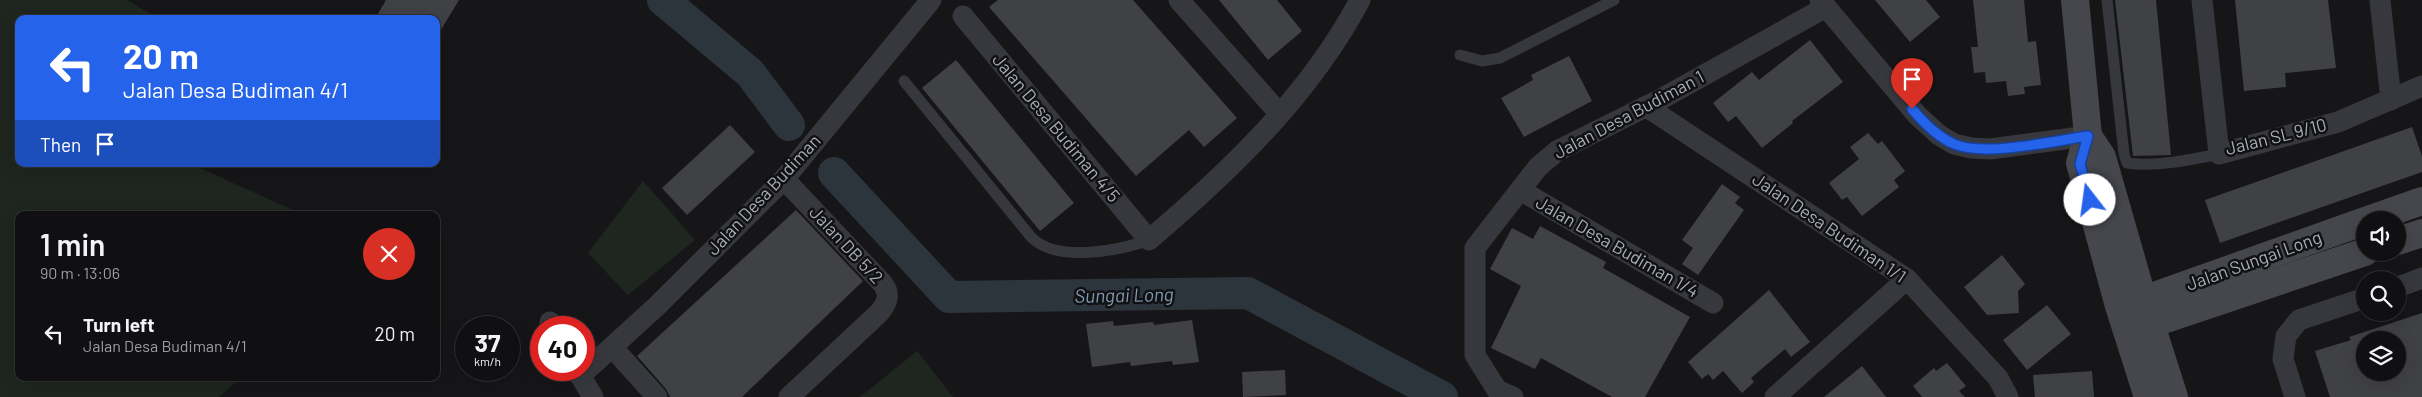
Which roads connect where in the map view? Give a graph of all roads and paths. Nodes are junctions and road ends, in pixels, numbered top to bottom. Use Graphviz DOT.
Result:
graph roads {
  1 [pos="932,0"];
  2 [pos="1180,0"];
  3 [pos="1360,0"];
  4 [pos="1614,0"];
  5 [pos="2074,0"];
  6 [pos="2107,0"];
  7 [pos="2202,0"];
  8 [pos="2380,0"];
  9 [pos="1823,4"];
  10 [pos="963,16"];
  11 [pos="1460,55"];
  12 [pos="904,81"];
  13 [pos="2422,86"];
  14 [pos="2391,100"];
  15 [pos="1646,106"];
  16 [pos="1279,113"];
  17 [pos="2088,136"];
  18 [pos="2219,154"];
  19 [pos="784,178"];
  20 [pos="1520,190"];
  21 [pos="2422,201"];
  22 [pos="2393,211"];
  23 [pos="2356,224"];
  24 [pos="2422,234"];
  25 [pos="2406,239"];
  26 [pos="1148,240"];
  27 [pos="2129,253"];
  28 [pos="2356,254"];
  29 [pos="2422,278"];
  30 [pos="1907,279"];
  31 [pos="2406,284"];
  32 [pos="2199,294"];
  33 [pos="2356,301"];
  34 [pos="1713,303"];
  35 [pos="2137,310"];
  36 [pos="612,347"];
  37 [pos="595,360"];
  38 [pos="583,381"];
  39 [pos="2171,386"];
  40 [pos="592,397"];
  41 [pos="657,397"];
  42 [pos="788,397"];
  43 [pos="1513,397"];
  44 [pos="1775,397"];
  45 [pos="2008,397"];
  46 [pos="2148,397"];
  47 [pos="2295,397"];
  1 -- 19 [label="street, Jalan Desa Budiman"];
  2 -- 16 [label="street"];
  3 -- 16 [label="street"];
  4 -- 11 [label="lane"];
  5 -- 17 [label="street"];
  6 -- 18 [label="lane"];
  7 -- 18 [label="street, Jalan SL 9/10"];
  8 -- 14 [label="street"];
  9 -- 15 [label="street, Jalan Desa Budiman 1"];
  9 -- 17 [label="street"];
  10 -- 26 [label="street, Jalan Desa Budiman 4/5"];
  12 -- 26 [label="lane"];
  13 -- 14 [label="street, Jalan SL 9/10"];
  14 -- 18 [label="street, Jalan SL 9/10"];
  15 -- 20 [label="street, Jalan Desa Budiman 1"];
  15 -- 30 [label="street, Jalan Desa Budiman 1/1"];
  16 -- 26 [label="street"];
  17 -- 27 [label="street"];
  17 -- 35 [label="street"];
  19 -- 36 [label="street, Jalan Desa Budiman"];
  19 -- 42 [label="street, Jalan DB 5/2"];
  20 -- 34 [label="street, Jalan Desa Budiman 1/4"];
  20 -- 43 [label="street, Jalan Desa Budiman 1"];
  21 -- 22 [label="street, Jalan Sungai Long"];
  23 -- 32 [label="street, Jalan Sungai Long"];
  24 -- 25 [label="street"];
  27 -- 32 [label="street"];
  27 -- 35 [label="street"];
  28 -- 32 [label="street, Jalan Sungai Long"];
  29 -- 31 [label="street"];
  30 -- 44 [label="street"];
  30 -- 45 [label="street, Jalan Desa Budiman 1/1"];
  32 -- 35 [label="street, Jalan Sungai Long"];
  32 -- 39 [label="street"];
  33 -- 47 [label="street"];
  35 -- 39 [label="street"];
  35 -- 46 [label="street"];
  36 -- 37 [label="street, Jalan Desa Budiman"];
  36 -- 41 [label="street"];
  38 -- 40 [label="street"];
}
